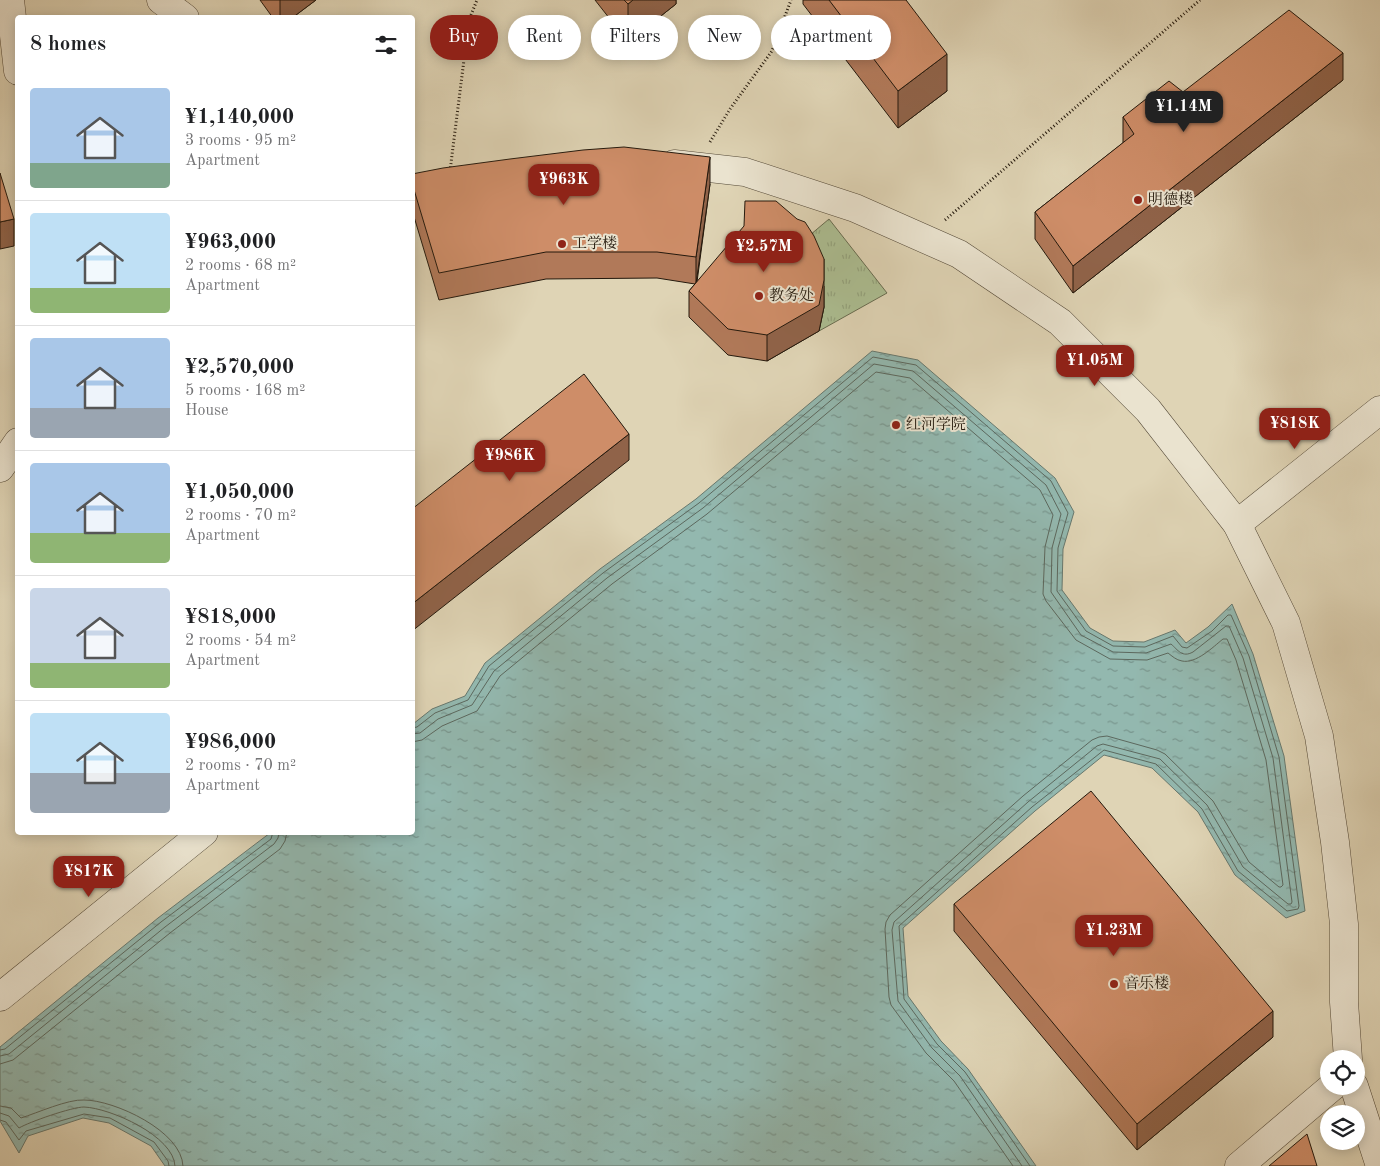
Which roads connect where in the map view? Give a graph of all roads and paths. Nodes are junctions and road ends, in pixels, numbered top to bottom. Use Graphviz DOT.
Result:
graph roads {
  1 [pos="10,0"];
  2 [pos="161,0"];
  3 [pos="477,0"];
  4 [pos="792,0"];
  5 [pos="1200,0"];
  6 [pos="181,15"];
  7 [pos="15,44"];
  8 [pos="651,161"];
  9 [pos="696,166"];
  10 [pos="449,177"];
  11 [pos="924,238"];
  12 [pos="1380,410"];
  13 [pos="15,446"];
  14 [pos="0,468"];
  15 [pos="1237,524"];
  16 [pos="200,835"];
  17 [pos="0,997"];
  18 [pos="1347,1050"];
  19 [pos="1322,1095"];
  20 [pos="1357,1095"];
  21 [pos="1239,1166"];
  22 [pos="1380,1166"];
  1 -- 7 [label="street"];
  2 -- 6 [label="street"];
  3 -- 10 [label="path"];
  4 -- 9 [label="path"];
  5 -- 11 [label="path"];
  8 -- 9 [label="street"];
  9 -- 11 [label="street"];
  11 -- 15 [label="street"];
  12 -- 15 [label="street"];
  13 -- 14 [label="street"];
  15 -- 18 [label="street"];
  16 -- 17 [label="street"];
  19 -- 21 [label="street"];
  20 -- 22 [label="street"];
}
